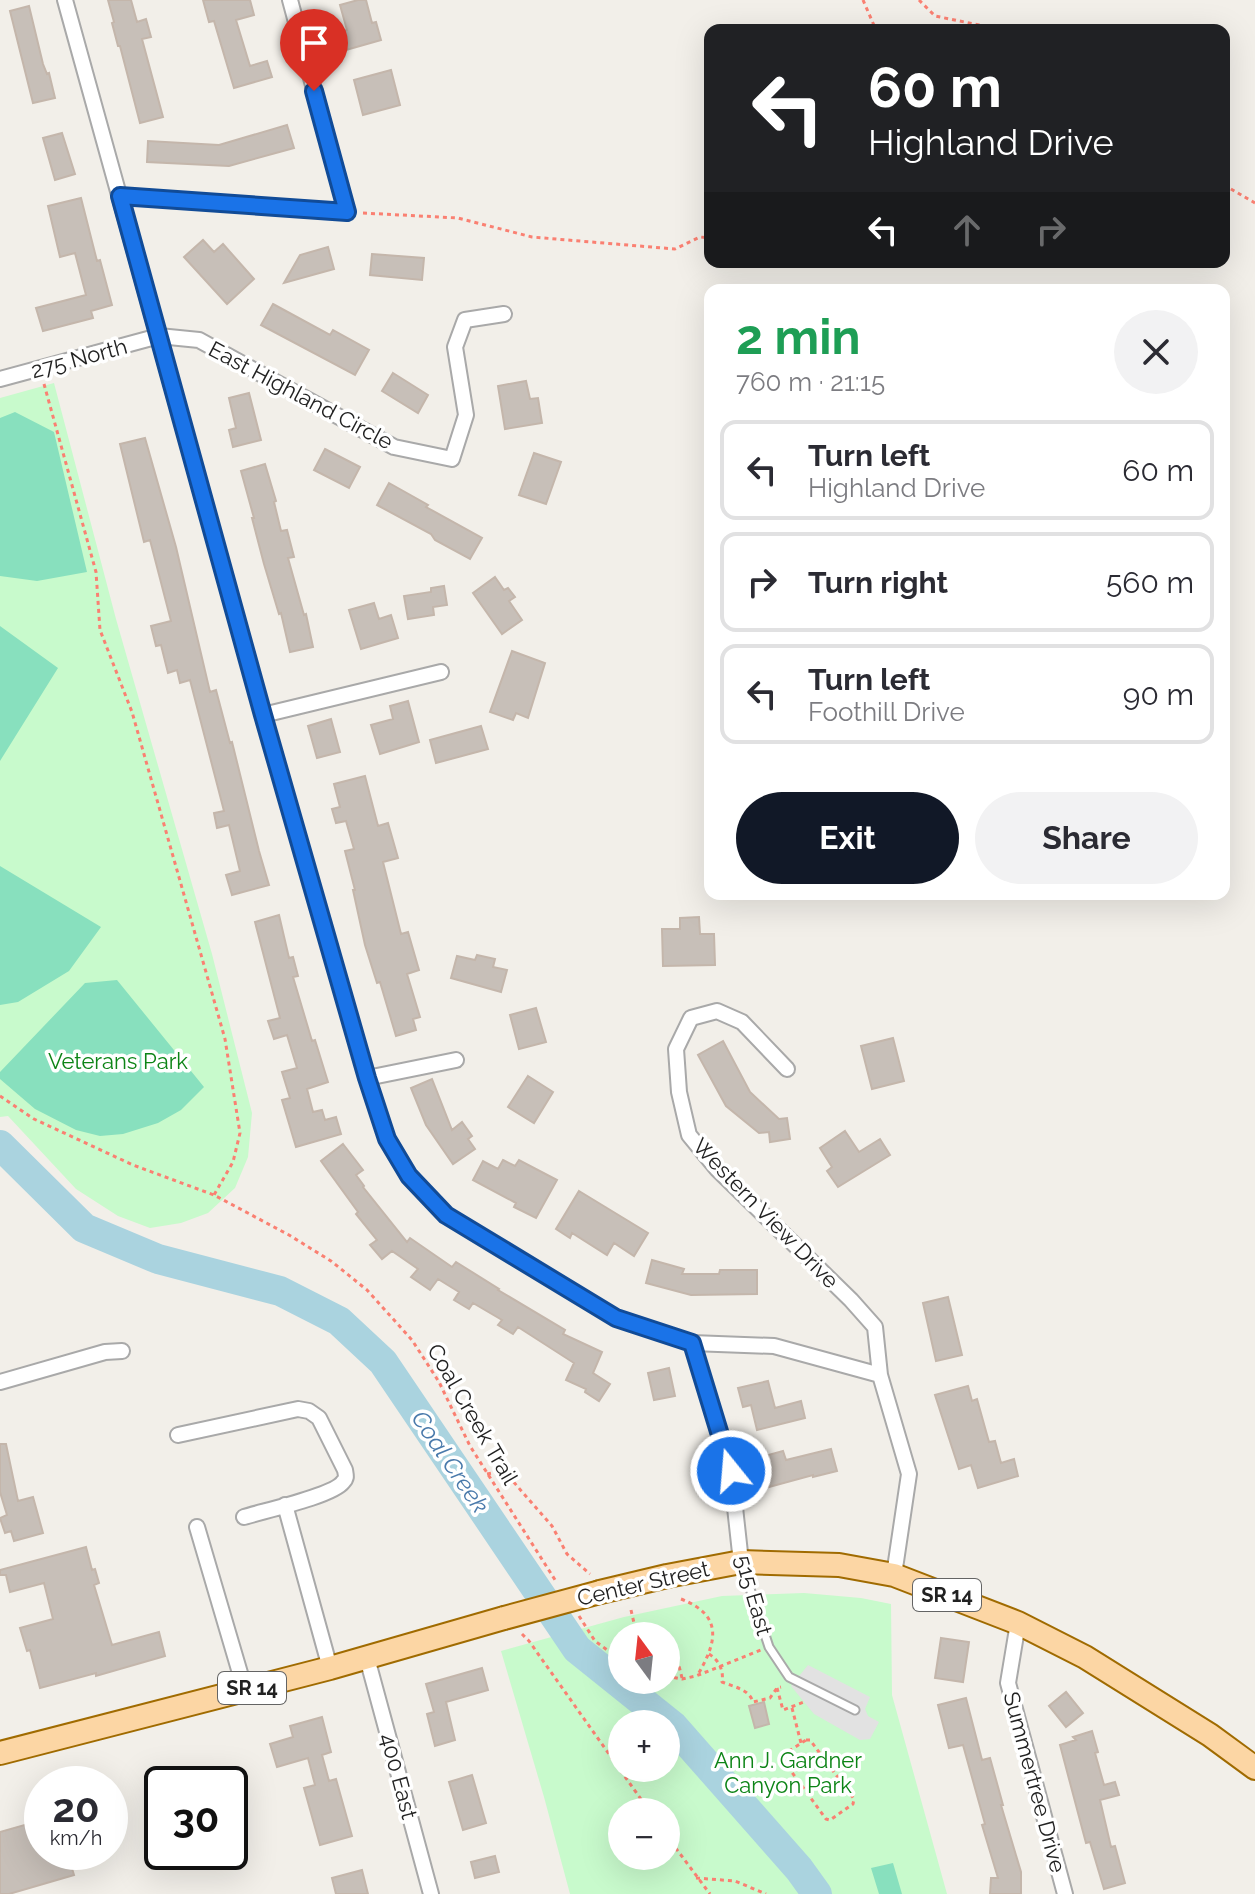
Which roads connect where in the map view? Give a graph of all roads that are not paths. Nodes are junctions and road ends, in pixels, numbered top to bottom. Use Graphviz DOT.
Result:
graph roads {
  1 [pos="65,0"];
  2 [pos="290,0"];
  3 [pos="120,196"];
  4 [pos="504,314"];
  5 [pos="159,336"];
  6 [pos="0,379"];
  7 [pos="441,672"];
  8 [pos="263,715"];
  9 [pos="456,1060"];
  10 [pos="787,1069"];
  11 [pos="367,1078"];
  12 [pos="692,1343"];
  13 [pos="122,1351"];
  14 [pos="880,1375"];
  15 [pos="0,1382"];
  16 [pos="178,1435"];
  17 [pos="285,1505"];
  18 [pos="244,1517"];
  19 [pos="197,1527"];
  20 [pos="741,1562"];
  21 [pos="894,1575"];
  22 [pos="1018,1623"];
  23 [pos="367,1658"];
  24 [pos="330,1668"];
  25 [pos="245,1690"];
  26 [pos="855,1710"];
  27 [pos="2,1746"];
  28 [pos="1255,1768"];
  29 [pos="431,1894"];
  30 [pos="1065,1894"];
  1 -- 3 [label="street"];
  2 -- 3 [label="street"];
  3 -- 5 [label="street"];
  4 -- 5 [label="street, East Highland Circle"];
  5 -- 6 [label="street, 275 North"];
  5 -- 8 [label="street"];
  7 -- 8 [label="street"];
  8 -- 11 [label="street"];
  9 -- 11 [label="street"];
  10 -- 14 [label="street, Western View Drive"];
  11 -- 12 [label="street"];
  12 -- 14 [label="street"];
  12 -- 20 [label="street, 515 East"];
  13 -- 15 [label="street"];
  14 -- 21 [label="street, Western View Drive"];
  16 -- 17 [label="street"];
  17 -- 18 [label="street"];
  17 -- 24 [label="street"];
  19 -- 25 [label="street"];
  20 -- 21 [label="main road, Center Street / SR 14"];
  20 -- 23 [label="main road, Center Street / SR 14, bridge"];
  20 -- 26 [label="lane, 515 East"];
  21 -- 22 [label="main road, Center Street / SR 14"];
  22 -- 28 [label="main road, Center Street / SR 14"];
  22 -- 30 [label="street, Summertree Drive"];
  23 -- 24 [label="main road, Center Street / SR 14"];
  23 -- 29 [label="street, 400 East"];
  24 -- 25 [label="main road, Center Street / SR 14"];
  25 -- 27 [label="main road, Center Street / SR 14"];
}
